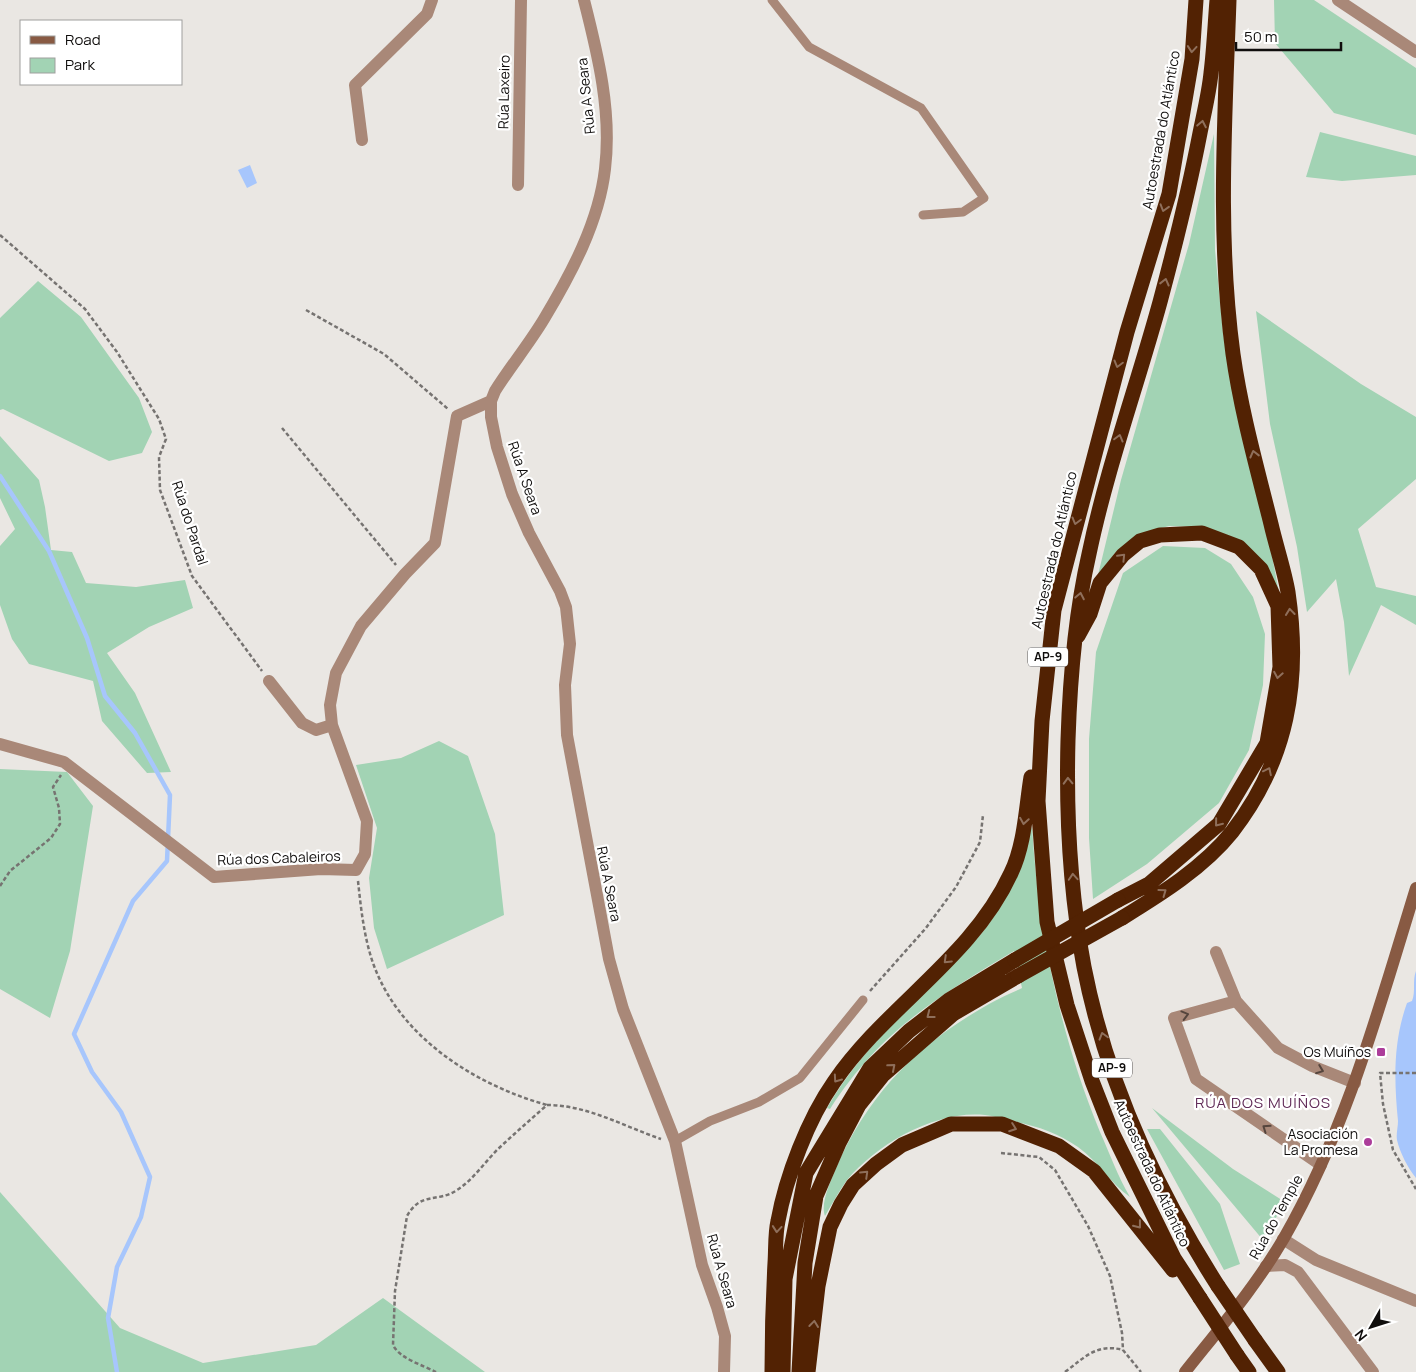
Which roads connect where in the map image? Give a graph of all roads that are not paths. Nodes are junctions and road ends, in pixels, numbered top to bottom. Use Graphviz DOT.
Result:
graph roads {
  1 [pos="432,0"];
  2 [pos="521,0"];
  3 [pos="584,0"];
  4 [pos="772,0"];
  5 [pos="1196,0"];
  6 [pos="1217,0"];
  7 [pos="1229,0"];
  8 [pos="1338,0"];
  9 [pos="1416,52"];
  10 [pos="362,140"];
  11 [pos="518,185"];
  12 [pos="923,215"];
  13 [pos="491,401"];
  14 [pos="1074,644"];
  15 [pos="269,681"];
  16 [pos="1042,721"];
  17 [pos="332,725"];
  18 [pos="0,744"];
  19 [pos="1416,888"];
  20 [pos="1216,952"];
  21 [pos="863,1000"];
  22 [pos="1236,1001"];
  23 [pos="1355,1083"];
  24 [pos="675,1141"];
  25 [pos="1321,1165"];
  26 [pos="1283,1239"];
  27 [pos="1316,1260"];
  28 [pos="1266,1266"];
  29 [pos="1298,1272"];
  30 [pos="1200,1298"];
  31 [pos="1416,1301"];
  32 [pos="724,1372"];
  33 [pos="772,1372"];
  34 [pos="783,1372"];
  35 [pos="799,1372"];
  36 [pos="808,1372"];
  37 [pos="1185,1372"];
  38 [pos="1249,1372"];
  39 [pos="1278,1372"];
  40 [pos="1373,1372"];
  1 -- 10 [label="street"];
  2 -- 11 [label="street, Rúa Laxeiro"];
  3 -- 13 [label="street, Rúa A Seara"];
  4 -- 12 [label="lane"];
  5 -- 16 [label="highway, Autoestrada do Atlántico / AP-9, one-way"];
  14 -- 6 [label="highway, Autoestrada do Atlántico / AP-9, one-way"];
  35 -- 7 [label="highway, one-way, bridge"];
  8 -- 9 [label="street"];
  13 -- 17 [label="street"];
  13 -- 24 [label="street, Rúa A Seara"];
  14 -- 34 [label="highway, one-way, bridge"];
  39 -- 14 [label="highway, Autoestrada do Atlántico / AP-9, one-way, bridge"];
  15 -- 17 [label="street"];
  16 -- 30 [label="highway, Autoestrada do Atlántico / AP-9"];
  16 -- 33 [label="highway, one-way"];
  17 -- 18 [label="street, Rúa dos Cabaleiros"];
  19 -- 23 [label="main road, Rúa do Temple"];
  20 -- 22 [label="street"];
  21 -- 24 [label="lane"];
  22 -- 23 [label="street, one-way"];
  25 -- 22 [label="street, one-way"];
  23 -- 25 [label="main road, Rúa do Temple"];
  24 -- 32 [label="street, Rúa A Seara"];
  25 -- 26 [label="main road, Rúa do Temple"];
  26 -- 27 [label="street"];
  26 -- 28 [label="main road, Rúa do Temple"];
  27 -- 29 [label="street"];
  27 -- 31 [label="street"];
  28 -- 29 [label="street"];
  28 -- 37 [label="main road, Rúa do Temple"];
  29 -- 40 [label="street"];
  36 -- 30 [label="highway, one-way"];
  30 -- 38 [label="highway, AP-9, bridge"];
}
